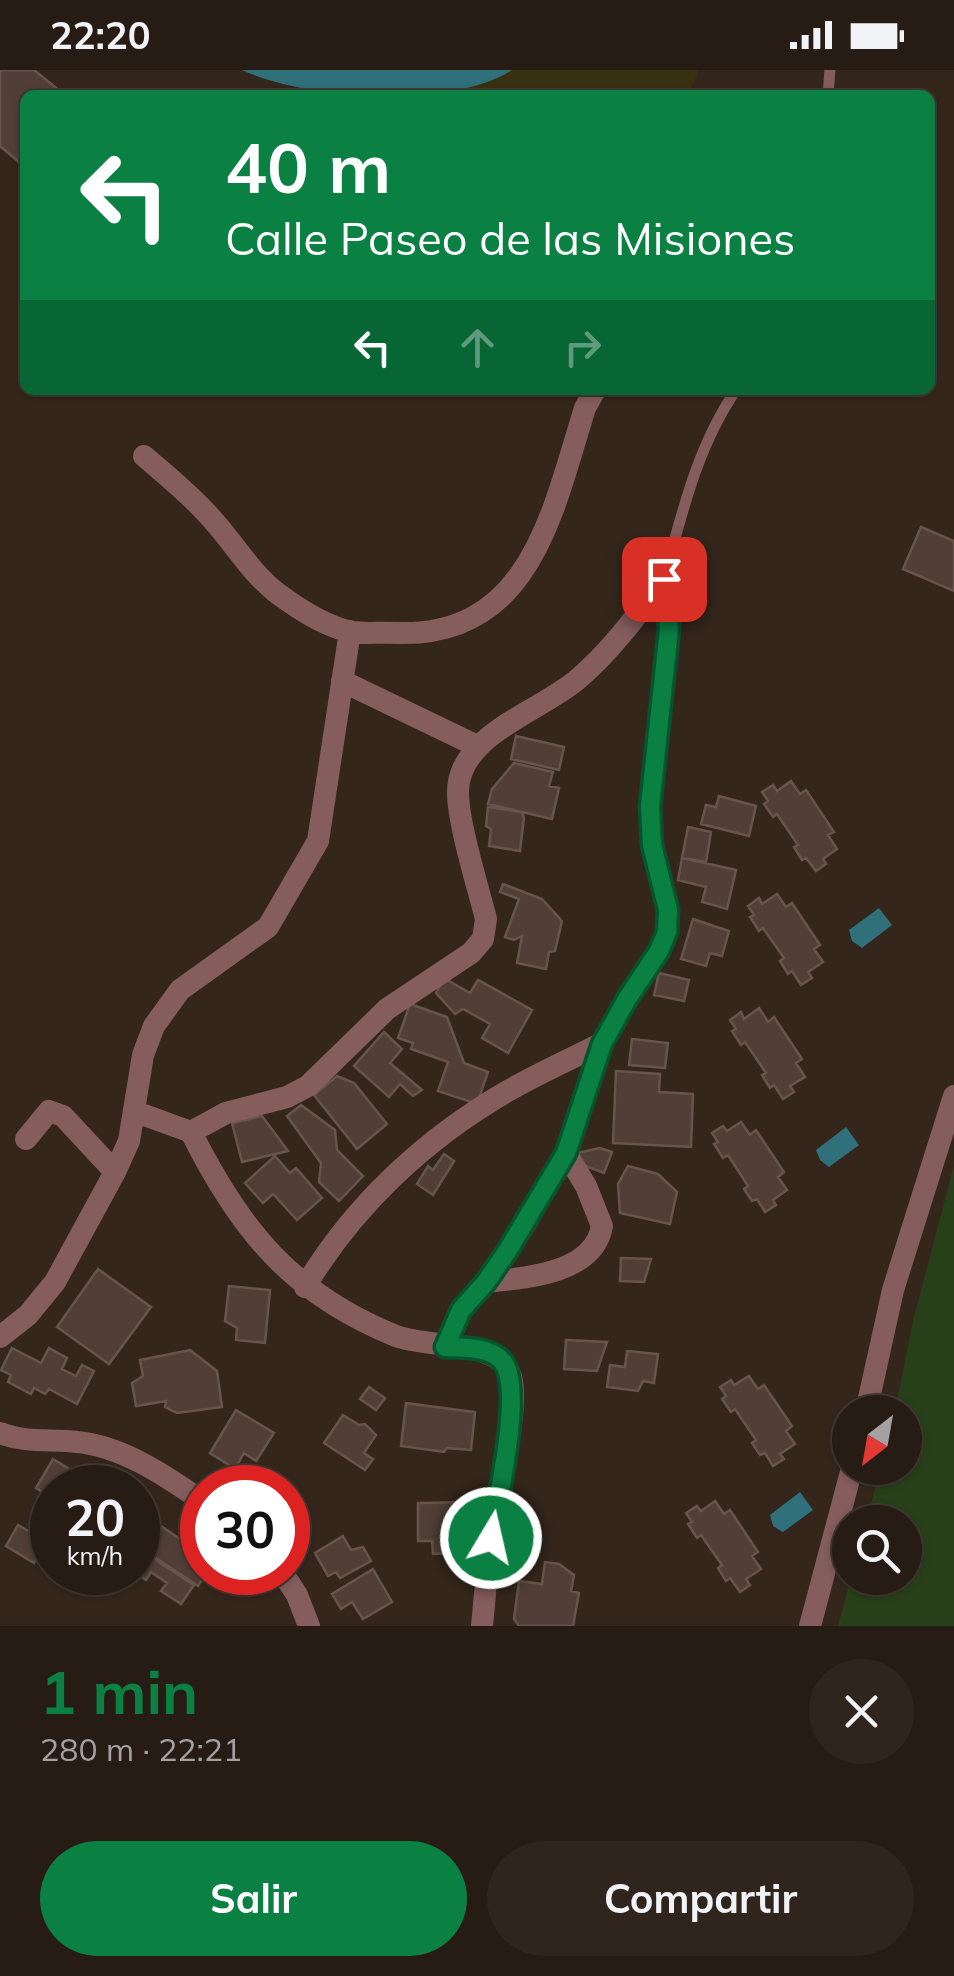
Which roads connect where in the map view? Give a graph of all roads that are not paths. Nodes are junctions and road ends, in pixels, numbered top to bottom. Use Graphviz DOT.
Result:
graph roads {
  1 [pos="592,395"];
  2 [pos="733,395"];
  3 [pos="144,456"];
  4 [pos="664,579"];
  5 [pos="350,632"];
  6 [pos="342,681"];
  7 [pos="477,746"];
  8 [pos="602,1044"];
  9 [pos="954,1096"];
  10 [pos="136,1112"];
  11 [pos="191,1132"];
  12 [pos="26,1139"];
  13 [pos="566,1153"];
  14 [pos="115,1172"];
  15 [pos="486,1282"];
  16 [pos="305,1287"];
  17 [pos="0,1337"];
  18 [pos="445,1347"];
  19 [pos="870,1395"];
  20 [pos="0,1433"];
  21 [pos="847,1485"];
  22 [pos="180,1488"];
  23 [pos="296,1595"];
  24 [pos="308,1626"];
  25 [pos="482,1626"];
  26 [pos="810,1626"];
  1 -- 5 [label="street"];
  2 -- 4 [label="lane"];
  3 -- 5 [label="street"];
  4 -- 7 [label="street"];
  4 -- 8 [label="street"];
  5 -- 6 [label="street"];
  6 -- 7 [label="street"];
  6 -- 10 [label="street"];
  7 -- 11 [label="street"];
  8 -- 13 [label="street"];
  8 -- 16 [label="street"];
  9 -- 19 [label="street"];
  10 -- 11 [label="street"];
  10 -- 14 [label="street"];
  11 -- 16 [label="street"];
  12 -- 14 [label="street"];
  13 -- 15 [label="street"];
  13 -- 15 [label="street"];
  14 -- 17 [label="street"];
  15 -- 18 [label="street"];
  16 -- 18 [label="street"];
  18 -- 25 [label="street"];
  20 -- 22 [label="street"];
  21 -- 26 [label="street"];
  23 -- 24 [label="street"];
}
